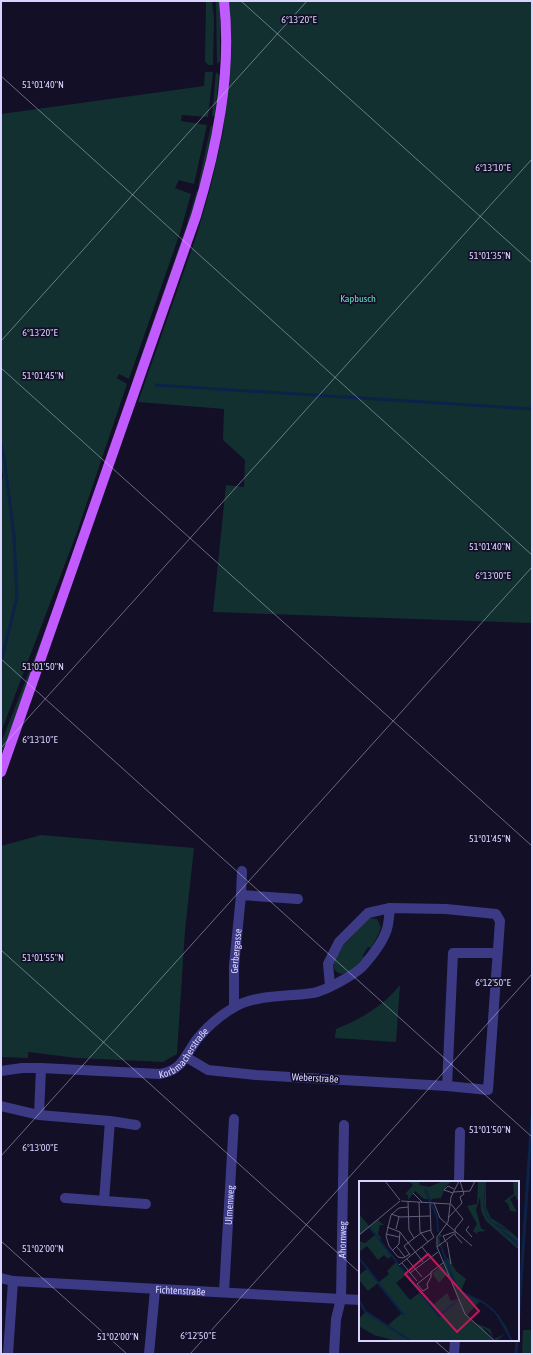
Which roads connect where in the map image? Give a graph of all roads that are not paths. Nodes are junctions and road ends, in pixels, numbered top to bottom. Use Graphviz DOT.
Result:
graph roads {
  1 [pos="224,1"];
  2 [pos="1,772"];
  3 [pos="242,871"];
  4 [pos="241,896"];
  5 [pos="298,899"];
  6 [pos="390,908"];
  7 [pos="497,953"];
  8 [pos="330,986"];
  9 [pos="234,1008"];
  10 [pos="186,1057"];
  11 [pos="41,1068"];
  12 [pos="1,1071"];
  13 [pos="447,1086"];
  14 [pos="1,1106"];
  15 [pos="39,1115"];
  16 [pos="234,1119"];
  17 [pos="110,1121"];
  18 [pos="136,1125"];
  19 [pos="344,1125"];
  20 [pos="460,1132"];
  21 [pos="459,1181"];
  22 [pos="65,1198"];
  23 [pos="104,1201"];
  24 [pos="146,1204"];
  25 [pos="1,1278"];
  26 [pos="13,1280"];
  27 [pos="155,1290"];
  28 [pos="224,1292"];
  29 [pos="341,1299"];
  30 [pos="359,1300"];
  31 [pos="455,1341"];
  32 [pos="8,1354"];
  33 [pos="149,1354"];
  34 [pos="334,1354"];
  35 [pos="454,1354"];
  1 -- 2 [label="main road"];
  3 -- 4 [label="street, Gerbergasse"];
  4 -- 5 [label="street"];
  4 -- 9 [label="street, Gerbergasse"];
  6 -- 7 [label="street"];
  6 -- 8 [label="street, Korbmacherstraße"];
  6 -- 8 [label="street"];
  7 -- 13 [label="street"];
  7 -- 13 [label="street, Weberstraße"];
  8 -- 9 [label="street, Korbmacherstraße"];
  9 -- 10 [label="street, Korbmacherstraße"];
  10 -- 11 [label="street, Korbmacherstraße"];
  10 -- 13 [label="street, Weberstraße"];
  11 -- 12 [label="street, Korbmacherstraße"];
  11 -- 15 [label="street"];
  14 -- 15 [label="street"];
  15 -- 17 [label="street"];
  16 -- 28 [label="street, Ulmenweg"];
  17 -- 18 [label="street"];
  17 -- 23 [label="street"];
  19 -- 29 [label="street, Ahornweg"];
  20 -- 21 [label="street"];
  22 -- 23 [label="street"];
  23 -- 24 [label="street"];
  25 -- 26 [label="street, Fichtenstraße"];
  26 -- 27 [label="street, Fichtenstraße"];
  26 -- 32 [label="street"];
  27 -- 28 [label="street, Fichtenstraße"];
  27 -- 33 [label="street"];
  28 -- 29 [label="street, Fichtenstraße"];
  29 -- 30 [label="street, Fichtenstraße"];
  29 -- 34 [label="street, Ahornweg"];
  31 -- 35 [label="street"];
}
